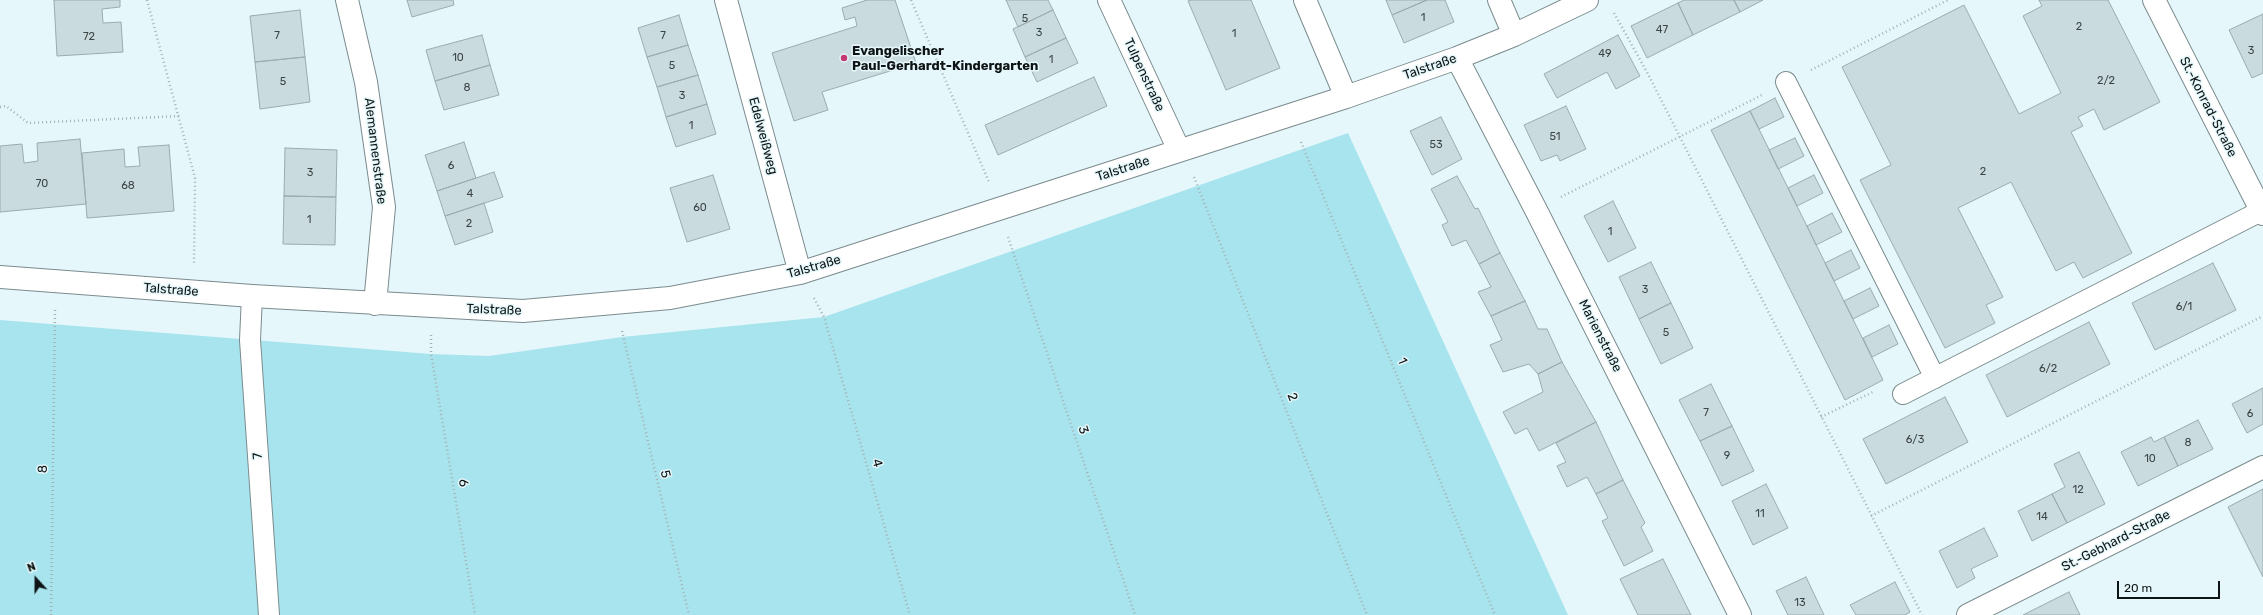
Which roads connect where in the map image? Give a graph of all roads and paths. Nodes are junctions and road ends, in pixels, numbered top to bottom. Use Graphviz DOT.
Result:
graph roads {
  1 [pos="147,0"];
  2 [pos="347,0"];
  3 [pos="726,0"];
  4 [pos="911,0"];
  5 [pos="1109,0"];
  6 [pos="1305,0"];
  7 [pos="1499,0"];
  8 [pos="1587,0"];
  9 [pos="1948,0"];
  10 [pos="2154,0"];
  11 [pos="1611,7"];
  12 [pos="1514,35"];
  13 [pos="1457,58"];
  14 [pos="1786,82"];
  15 [pos="1346,97"];
  16 [pos="0,107"];
  17 [pos="1290,114"];
  18 [pos="180,116"];
  19 [pos="1679,137"];
  20 [pos="1179,150"];
  21 [pos="1198,186"];
  22 [pos="999,209"];
  23 [pos="1536,210"];
  24 [pos="2262,213"];
  25 [pos="1012,251"];
  26 [pos="800,273"];
  27 [pos="0,277"];
  28 [pos="194,291"];
  29 [pos="252,296"];
  30 [pos="375,304"];
  31 [pos="2263,316"];
  32 [pos="824,317"];
  33 [pos="55,324"];
  34 [pos="622,337"];
  35 [pos="431,354"];
  36 [pos="1935,378"];
  37 [pos="1903,394"];
  38 [pos="1820,417"];
  39 [pos="2263,467"];
  40 [pos="1871,516"];
  41 [pos="51,615"];
  42 [pos="269,615"];
  43 [pos="475,615"];
  44 [pos="689,615"];
  45 [pos="910,615"];
  46 [pos="1135,615"];
  47 [pos="1367,615"];
  48 [pos="1495,615"];
  49 [pos="1740,615"];
  50 [pos="1922,615"];
  51 [pos="1968,615"];
  1 -- 18 [label="path"];
  2 -- 30 [label="street, Alemannenstraße"];
  3 -- 26 [label="street, Edelweißweg"];
  4 -- 22 [label="path"];
  5 -- 20 [label="street, Tulpenstraße"];
  6 -- 15 [label="street"];
  7 -- 12 [label="street"];
  8 -- 12 [label="street, Talstraße"];
  9 -- 14 [label="path"];
  10 -- 24 [label="street, St.-Konrad-Straße"];
  11 -- 19 [label="path"];
  12 -- 13 [label="street, Talstraße"];
  13 -- 15 [label="street, Talstraße"];
  13 -- 23 [label="street, Marienstraße"];
  14 -- 19 [label="path"];
  14 -- 36 [label="lane"];
  15 -- 17 [label="street, Talstraße"];
  16 -- 18 [label="path"];
  17 -- 20 [label="street, Talstraße"];
  17 -- 48 [label="path, 1"];
  18 -- 28 [label="path"];
  19 -- 23 [label="path"];
  19 -- 38 [label="path"];
  20 -- 22 [label="street, Talstraße"];
  21 -- 47 [label="path, 2"];
  22 -- 26 [label="street, Talstraße"];
  23 -- 49 [label="street, Marienstraße"];
  24 -- 36 [label="lane"];
  25 -- 46 [label="path, 3"];
  26 -- 30 [label="street, Talstraße"];
  27 -- 28 [label="street, Talstraße"];
  28 -- 29 [label="street, Talstraße"];
  29 -- 30 [label="street, Talstraße"];
  29 -- 42 [label="lane, 7"];
  31 -- 40 [label="path"];
  32 -- 45 [label="path, 4"];
  33 -- 41 [label="path, 8"];
  34 -- 44 [label="path, 5"];
  35 -- 43 [label="path, 6"];
  36 -- 37 [label="lane"];
  37 -- 38 [label="path"];
  38 -- 40 [label="path"];
  39 -- 51 [label="street, St.-Gebhard-Straße"];
  40 -- 50 [label="path"];
}
